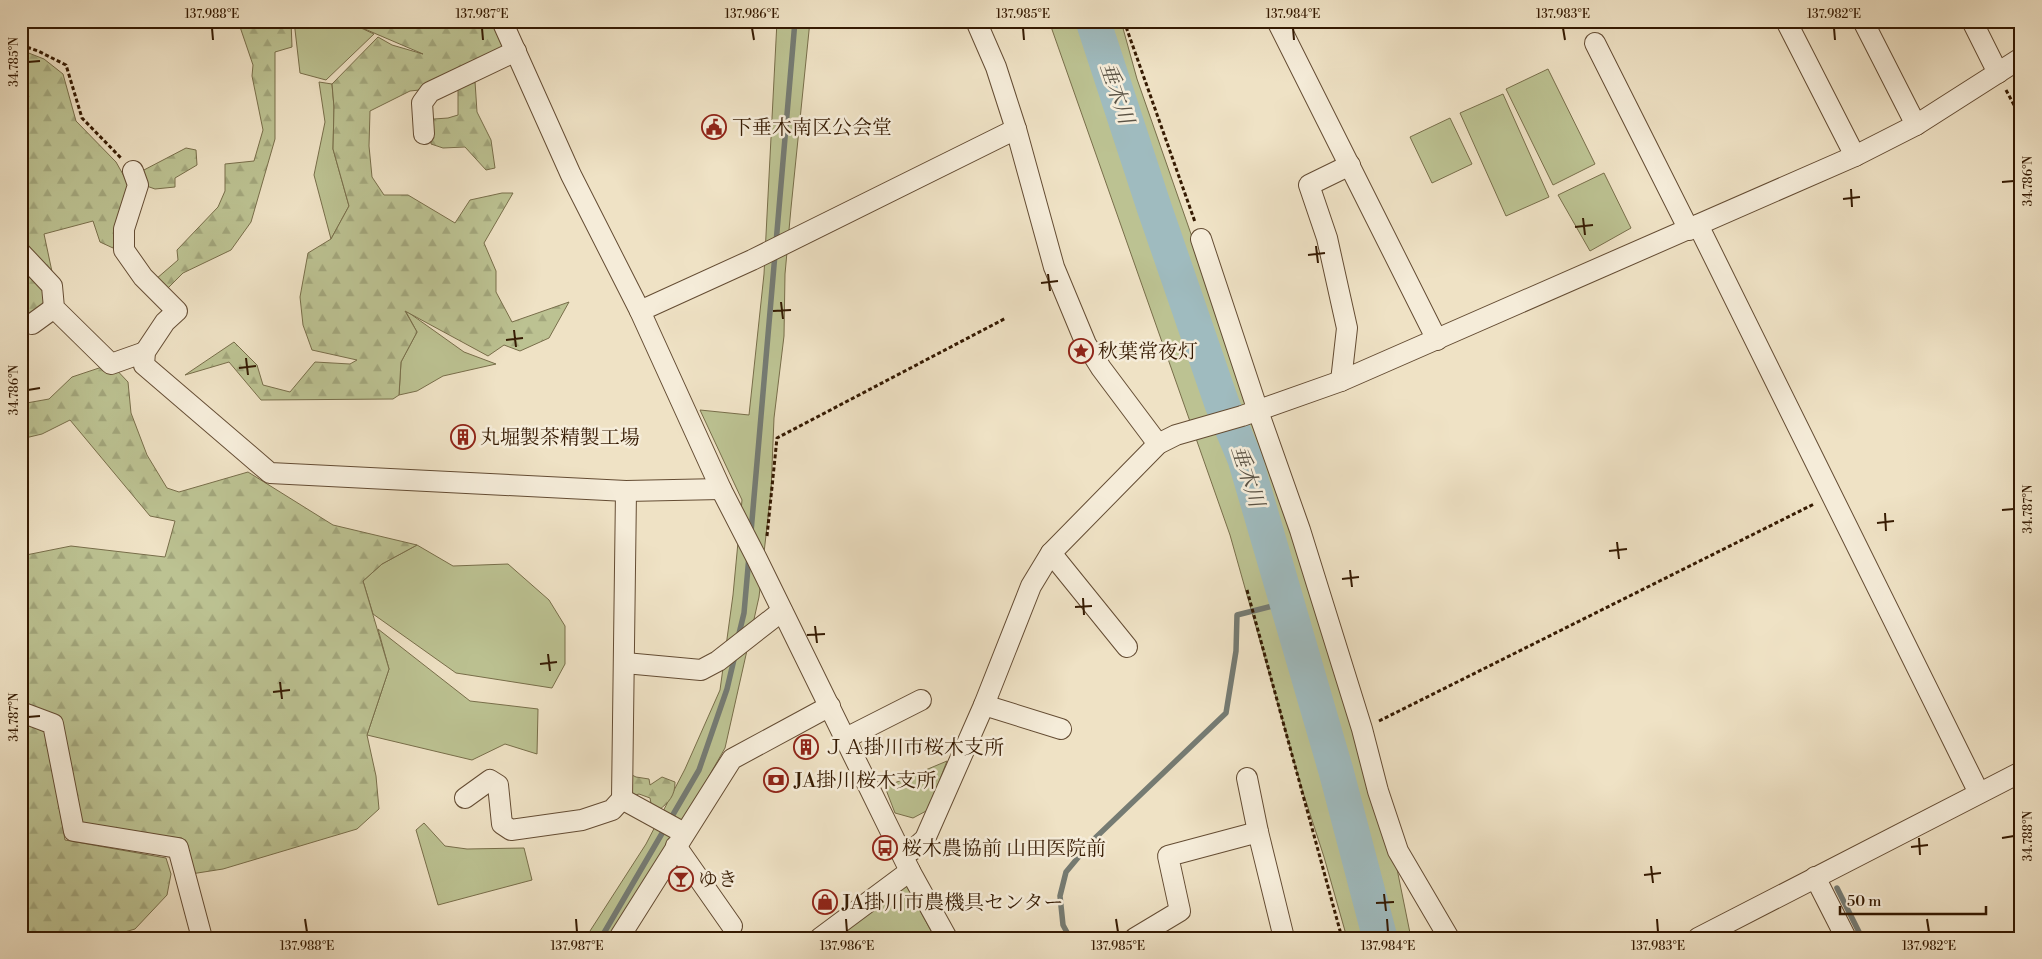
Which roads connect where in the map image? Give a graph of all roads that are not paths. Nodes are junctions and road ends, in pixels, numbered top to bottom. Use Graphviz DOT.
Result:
graph roads {
  1 [pos="502,21"];
  2 [pos="976,21"];
  3 [pos="1277,21"];
  4 [pos="1786,21"];
  5 [pos="1864,21"];
  6 [pos="1972,21"];
  7 [pos="1595,43"];
  8 [pos="516,51"];
  9 [pos="2021,58"];
  10 [pos="1998,73"];
  11 [pos="1916,125"];
  12 [pos="1016,129"];
  13 [pos="424,134"];
  14 [pos="1855,156"];
  15 [pos="1350,165"];
  16 [pos="133,171"];
  17 [pos="1693,227"];
  18 [pos="1201,239"];
  19 [pos="21,253"];
  20 [pos="54,308"];
  21 [pos="640,311"];
  22 [pos="32,324"];
  23 [pos="1437,340"];
  24 [pos="145,352"];
  25 [pos="1341,382"];
  26 [pos="1250,414"];
  27 [pos="1158,444"];
  28 [pos="720,489"];
  29 [pos="626,491"];
  30 [pos="1051,553"];
  31 [pos="782,611"];
  32 [pos="1127,647"];
  33 [pos="625,664"];
  34 [pos="921,700"];
  35 [pos="984,705"];
  36 [pos="830,706"];
  37 [pos="21,712"];
  38 [pos="1061,729"];
  39 [pos="846,738"];
  40 [pos="2021,772"];
  41 [pos="1247,778"];
  42 [pos="1979,794"];
  43 [pos="465,798"];
  44 [pos="622,799"];
  45 [pos="1258,832"];
  46 [pos="680,837"];
  47 [pos="907,863"];
  48 [pos="1816,876"];
  49 [pos="732,926"];
  50 [pos="202,938"];
  51 [pos="619,938"];
  52 [pos="820,938"];
  53 [pos="947,938"];
  54 [pos="1136,938"];
  55 [pos="1284,938"];
  56 [pos="1449,938"];
  57 [pos="1698,938"];
  58 [pos="1846,938"];
  1 -- 8 [label="street"];
  2 -- 12 [label="street"];
  3 -- 15 [label="street"];
  4 -- 14 [label="street"];
  5 -- 11 [label="street"];
  6 -- 10 [label="street"];
  7 -- 17 [label="street"];
  8 -- 13 [label="street"];
  8 -- 21 [label="street"];
  9 -- 10 [label="street"];
  10 -- 11 [label="street"];
  11 -- 14 [label="street"];
  12 -- 21 [label="street"];
  12 -- 27 [label="street"];
  14 -- 17 [label="street"];
  15 -- 23 [label="street"];
  15 -- 25 [label="street"];
  16 -- 24 [label="street"];
  17 -- 23 [label="street"];
  17 -- 42 [label="street"];
  18 -- 26 [label="street"];
  19 -- 20 [label="street"];
  20 -- 22 [label="street"];
  20 -- 24 [label="street"];
  21 -- 28 [label="street"];
  23 -- 25 [label="street"];
  24 -- 29 [label="street"];
  25 -- 26 [label="street"];
  26 -- 27 [label="street"];
  26 -- 56 [label="street"];
  27 -- 30 [label="street"];
  28 -- 29 [label="street"];
  28 -- 31 [label="street"];
  29 -- 33 [label="street"];
  30 -- 32 [label="street"];
  30 -- 35 [label="street"];
  31 -- 33 [label="street"];
  31 -- 36 [label="street"];
  33 -- 44 [label="street"];
  34 -- 39 [label="street"];
  35 -- 38 [label="street"];
  35 -- 47 [label="street"];
  36 -- 39 [label="street"];
  36 -- 46 [label="street"];
  37 -- 50 [label="street"];
  39 -- 47 [label="street"];
  40 -- 42 [label="street"];
  41 -- 45 [label="street"];
  42 -- 48 [label="street"];
  43 -- 44 [label="street"];
  44 -- 46 [label="street"];
  45 -- 54 [label="street"];
  45 -- 55 [label="street"];
  46 -- 49 [label="street"];
  46 -- 51 [label="street"];
  47 -- 52 [label="street"];
  47 -- 53 [label="street"];
  48 -- 57 [label="street"];
  48 -- 58 [label="street"];
}
